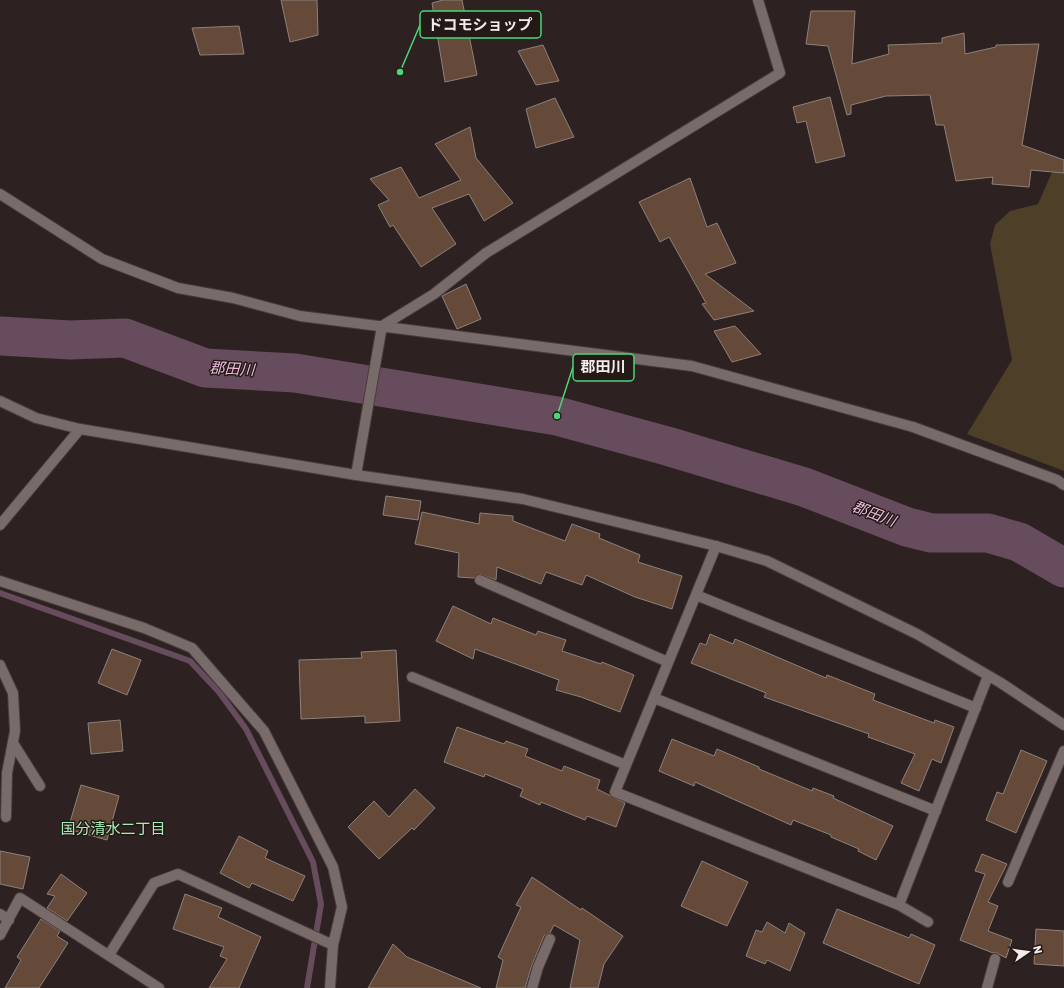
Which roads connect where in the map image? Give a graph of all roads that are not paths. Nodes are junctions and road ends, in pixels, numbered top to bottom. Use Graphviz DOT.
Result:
graph roads {
  1 [pos="758,0"];
  2 [pos="0,194"];
  3 [pos="382,326"];
  4 [pos="0,401"];
  5 [pos="80,429"];
  6 [pos="356,475"];
  7 [pos="1064,485"];
  8 [pos="0,525"];
  9 [pos="716,546"];
  10 [pos="480,580"];
  11 [pos="0,581"];
  12 [pos="696,595"];
  13 [pos="668,662"];
  14 [pos="0,665"];
  15 [pos="988,676"];
  16 [pos="412,677"];
  17 [pos="654,698"];
  18 [pos="976,708"];
  19 [pos="1064,725"];
  20 [pos="13,743"];
  21 [pos="1064,751"];
  22 [pos="626,765"];
  23 [pos="40,786"];
  24 [pos="936,810"];
  25 [pos="6,817"];
  26 [pos="1008,882"];
  27 [pos="899,905"];
  28 [pos="0,914"];
  29 [pos="8,920"];
  30 [pos="928,922"];
  31 [pos="0,935"];
  32 [pos="550,939"];
  33 [pos="333,944"];
  34 [pos="109,955"];
  35 [pos="995,959"];
  36 [pos="159,988"];
  37 [pos="330,988"];
  38 [pos="532,988"];
  39 [pos="987,988"];
  1 -- 3 [label="street"];
  2 -- 3 [label="street"];
  3 -- 6 [label="street"];
  3 -- 7 [label="street"];
  4 -- 5 [label="street"];
  5 -- 6 [label="street"];
  5 -- 8 [label="street"];
  6 -- 9 [label="street"];
  9 -- 12 [label="street"];
  9 -- 15 [label="street"];
  10 -- 13 [label="street"];
  11 -- 33 [label="street"];
  12 -- 13 [label="street"];
  12 -- 18 [label="street"];
  13 -- 17 [label="street"];
  14 -- 20 [label="street"];
  15 -- 18 [label="street"];
  15 -- 19 [label="street"];
  16 -- 22 [label="street"];
  17 -- 22 [label="street"];
  17 -- 24 [label="street"];
  18 -- 24 [label="street"];
  20 -- 23 [label="street"];
  20 -- 25 [label="street"];
  21 -- 26 [label="street"];
  22 -- 27 [label="street"];
  24 -- 27 [label="street"];
  27 -- 30 [label="street"];
  28 -- 29 [label="street"];
  29 -- 31 [label="street"];
  29 -- 34 [label="street"];
  32 -- 38 [label="street"];
  33 -- 34 [label="street"];
  33 -- 37 [label="street"];
  34 -- 36 [label="street"];
  35 -- 39 [label="street"];
}
